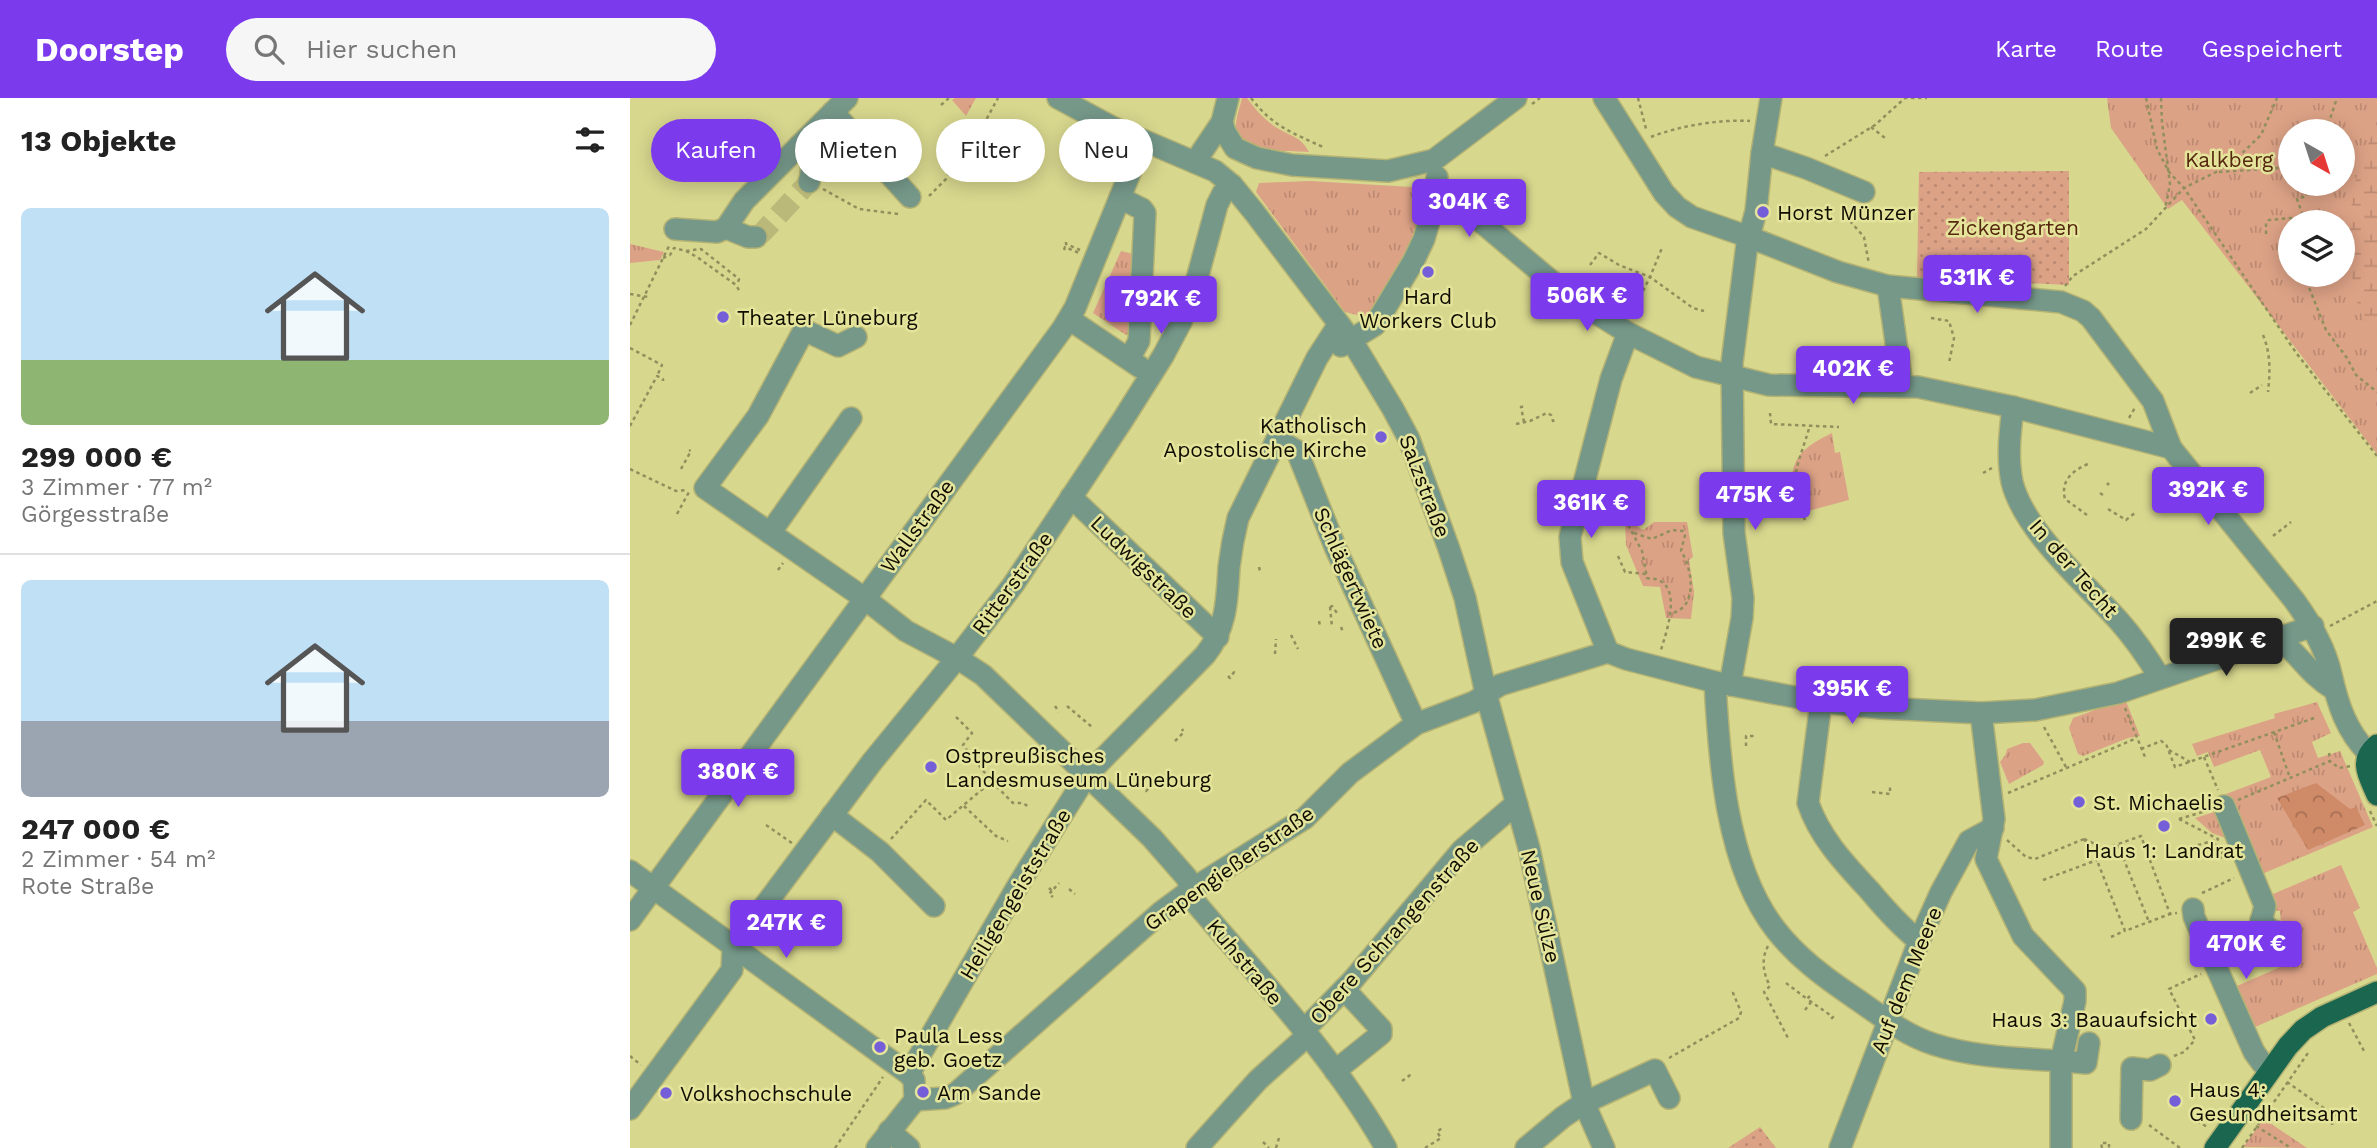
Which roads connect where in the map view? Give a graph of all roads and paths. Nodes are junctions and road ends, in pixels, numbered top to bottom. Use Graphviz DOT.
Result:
graph roads {
  1 [pos="949,98"];
  2 [pos="1058,98"];
  3 [pos="1228,98"];
  4 [pos="1251,98"];
  5 [pos="1604,98"];
  6 [pos="1638,98"];
  7 [pos="1771,98"];
  8 [pos="1904,98"];
  9 [pos="1927,98"];
  10 [pos="2146,98"];
  11 [pos="2161,98"];
  12 [pos="2277,98"];
  13 [pos="2337,98"];
  14 [pos="1503,102"];
  15 [pos="840,105"];
  16 [pos="941,105"];
  17 [pos="826,119"];
  18 [pos="1100,119"];
  19 [pos="2330,119"];
  20 [pos="1222,122"];
  21 [pos="1768,123"];
  22 [pos="1871,127"];
  23 [pos="1885,138"];
  24 [pos="1153,145"];
  25 [pos="795,150"];
  26 [pos="1330,150"];
  27 [pos="1762,153"];
  28 [pos="1434,160"];
  29 [pos="1195,162"];
  30 [pos="1292,165"];
  31 [pos="1805,168"];
  32 [pos="2278,168"];
  33 [pos="1214,171"];
  34 [pos="2169,172"];
  35 [pos="2216,172"];
  36 [pos="1126,182"];
  37 [pos="1232,185"];
  38 [pos="1435,188"];
  39 [pos="2184,188"];
  40 [pos="1864,192"];
  41 [pos="2307,196"];
  42 [pos="910,197"];
  43 [pos="1120,198"];
  44 [pos="2165,210"];
  45 [pos="2300,210"];
  46 [pos="2278,218"];
  47 [pos="1850,221"];
  48 [pos="726,228"];
  49 [pos="675,229"];
  50 [pos="2266,234"];
  51 [pos="755,237"];
  52 [pos="1749,237"];
  53 [pos="1662,248"];
  54 [pos="686,251"];
  55 [pos="1590,265"];
  56 [pos="1650,277"];
  57 [pos="1879,284"];
  58 [pos="736,286"];
  59 [pos="2309,287"];
  60 [pos="1643,291"];
  61 [pos="740,292"];
  62 [pos="630,296"];
  63 [pos="646,297"];
  64 [pos="2067,304"];
  65 [pos="1704,312"];
  66 [pos="1931,318"];
  67 [pos="1069,319"];
  68 [pos="630,325"];
  69 [pos="1345,332"];
  70 [pos="1628,333"];
  71 [pos="2263,335"];
  72 [pos="856,337"];
  73 [pos="630,348"];
  74 [pos="1129,359"];
  75 [pos="1949,363"];
  76 [pos="1152,374"];
  77 [pos="657,376"];
  78 [pos="1731,376"];
  79 [pos="663,382"];
  80 [pos="1902,385"];
  81 [pos="2262,385"];
  82 [pos="2147,392"];
  83 [pos="2267,392"];
  84 [pos="2377,392"];
  85 [pos="2250,393"];
  86 [pos="1525,406"];
  87 [pos="2013,407"];
  88 [pos="1770,413"];
  89 [pos="851,418"];
  90 [pos="1555,420"];
  91 [pos="1524,422"];
  92 [pos="1516,424"];
  93 [pos="1810,425"];
  94 [pos="630,426"];
  95 [pos="1839,427"];
  96 [pos="2121,435"];
  97 [pos="1278,440"];
  98 [pos="2168,440"];
  99 [pos="689,450"];
  100 [pos="2377,456"];
  101 [pos="2091,463"];
  102 [pos="630,469"];
  103 [pos="681,469"];
  104 [pos="1071,497"];
  105 [pos="2082,503"];
  106 [pos="2078,509"];
  107 [pos="2108,509"];
  108 [pos="2136,512"];
  109 [pos="677,514"];
  110 [pos="2087,515"];
  111 [pos="1625,519"];
  112 [pos="1805,520"];
  113 [pos="2291,522"];
  114 [pos="770,533"];
  115 [pos="1634,533"];
  116 [pos="2273,536"];
  117 [pos="1618,556"];
  118 [pos="1646,574"];
  119 [pos="864,598"];
  120 [pos="2377,601"];
  121 [pos="1336,611"];
  122 [pos="1671,612"];
  123 [pos="2321,626"];
  124 [pos="1332,627"];
  125 [pos="1341,627"];
  126 [pos="1343,632"];
  127 [pos="1290,635"];
  128 [pos="1218,637"];
  129 [pos="2278,638"];
  130 [pos="1276,639"];
  131 [pos="1297,649"];
  132 [pos="1608,652"];
  133 [pos="1275,654"];
  134 [pos="957,658"];
  135 [pos="1479,663"];
  136 [pos="1657,667"];
  137 [pos="1232,670"];
  138 [pos="1228,676"];
  139 [pos="2160,678"];
  140 [pos="1722,683"];
  141 [pos="2332,688"];
  142 [pos="1486,694"];
  143 [pos="1822,702"];
  144 [pos="2123,704"];
  145 [pos="1055,706"];
  146 [pos="1067,706"];
  147 [pos="2035,710"];
  148 [pos="1059,712"];
  149 [pos="1981,713"];
  150 [pos="956,717"];
  151 [pos="2317,717"];
  152 [pos="1416,724"];
  153 [pos="1092,727"];
  154 [pos="1182,729"];
  155 [pos="2274,732"];
  156 [pos="1756,736"];
  157 [pos="2137,738"];
  158 [pos="1175,741"];
  159 [pos="1746,746"];
  160 [pos="2141,749"];
  161 [pos="2169,750"];
  162 [pos="2329,753"];
  163 [pos="2365,755"];
  164 [pos="2204,756"];
  165 [pos="2145,757"];
  166 [pos="2330,761"];
  167 [pos="2190,762"];
  168 [pos="2066,767"];
  169 [pos="1087,775"];
  170 [pos="1131,776"];
  171 [pos="2290,778"];
  172 [pos="992,781"];
  173 [pos="1150,782"];
  174 [pos="1890,788"];
  175 [pos="2015,789"];
  176 [pos="1872,792"];
  177 [pos="2377,795"];
  178 [pos="1011,801"];
  179 [pos="1516,801"];
  180 [pos="2222,801"];
  181 [pos="964,806"];
  182 [pos="1005,807"];
  183 [pos="1029,807"];
  184 [pos="832,815"];
  185 [pos="766,825"];
  186 [pos="1998,829"];
  187 [pos="2084,839"];
  188 [pos="2218,839"];
  189 [pos="1007,841"];
  190 [pos="2118,845"];
  191 [pos="2238,847"];
  192 [pos="2191,848"];
  193 [pos="803,852"];
  194 [pos="880,852"];
  195 [pos="2219,854"];
  196 [pos="2221,859"];
  197 [pos="2097,860"];
  198 [pos="630,871"];
  199 [pos="2236,877"];
  200 [pos="2043,880"];
  201 [pos="1059,883"];
  202 [pos="653,888"];
  203 [pos="1069,889"];
  204 [pos="1191,890"];
  205 [pos="1075,894"];
  206 [pos="1052,897"];
  207 [pos="934,906"];
  208 [pos="2193,909"];
  209 [pos="2170,914"];
  210 [pos="630,920"];
  211 [pos="2261,920"];
  212 [pos="2149,922"];
  213 [pos="2125,931"];
  214 [pos="1779,934"];
  215 [pos="2111,937"];
  216 [pos="1919,941"];
  217 [pos="2245,946"];
  218 [pos="733,947"];
  219 [pos="2286,950"];
  220 [pos="2210,970"];
  221 [pos="1786,983"];
  222 [pos="1344,989"];
  223 [pos="1735,989"];
  224 [pos="2377,992"];
  225 [pos="1811,1002"];
  226 [pos="1805,1010"];
  227 [pos="1830,1020"];
  228 [pos="1888,1021"];
  229 [pos="2340,1026"];
  230 [pos="1305,1034"];
  231 [pos="1789,1040"];
  232 [pos="2089,1043"];
  233 [pos="2312,1047"];
  234 [pos="2364,1051"];
  235 [pos="2184,1052"];
  236 [pos="630,1056"];
  237 [pos="2061,1061"];
  238 [pos="639,1063"];
  239 [pos="2160,1065"];
  240 [pos="1659,1066"];
  241 [pos="886,1068"];
  242 [pos="1335,1071"];
  243 [pos="1413,1073"];
  244 [pos="909,1074"];
  245 [pos="2278,1076"];
  246 [pos="1402,1081"];
  247 [pos="1669,1098"];
  248 [pos="915,1100"];
  249 [pos="1584,1103"];
  250 [pos="630,1109"];
  251 [pos="2333,1115"];
  252 [pos="2131,1116"];
  253 [pos="2338,1118"];
  254 [pos="2332,1125"];
  255 [pos="2256,1126"];
  256 [pos="1442,1128"];
  257 [pos="1279,1138"];
  258 [pos="883,1139"];
  259 [pos="1263,1142"];
  260 [pos="2100,1145"];
  261 [pos="835,1148"];
  262 [pos="909,1148"];
  263 [pos="1196,1148"];
  264 [pos="1269,1148"];
  265 [pos="1276,1148"];
  266 [pos="1386,1148"];
  267 [pos="1426,1148"];
  268 [pos="1525,1148"];
  269 [pos="1604,1148"];
  270 [pos="1840,1148"];
  271 [pos="2061,1148"];
  272 [pos="2109,1148"];
  273 [pos="2180,1148"];
  274 [pos="2215,1148"];
  275 [pos="2242,1148"];
  276 [pos="2291,1148"];
  1 -- 16 [label="path"];
  2 -- 18 [label="street, Salzstraße"];
  3 -- 20 [label="street"];
  4 -- 26 [label="path"];
  5 -- 52 [label="street"];
  6 -- 21 [label="path"];
  7 -- 21 [label="street"];
  8 -- 9 [label="path"];
  8 -- 22 [label="path"];
  10 -- 34 [label="path"];
  11 -- 34 [label="path"];
  12 -- 35 [label="path"];
  13 -- 19 [label="path"];
  14 -- 28 [label="street"];
  15 -- 17 [label="street"];
  15 -- 42 [label="street"];
  20 -- 29 [label="street"];
  20 -- 30 [label="street"];
  21 -- 27 [label="street"];
  22 -- 23 [label="path"];
  22 -- 31 [label="path"];
  24 -- 29 [label="street, Salzstraße"];
  25 -- 48 [label="street"];
  27 -- 31 [label="street"];
  27 -- 52 [label="street"];
  28 -- 30 [label="street"];
  28 -- 38 [label="street, Heiligengeiststraße"];
  29 -- 33 [label="street, Salzstraße"];
  30 -- 33 [label="street"];
  31 -- 40 [label="street"];
  32 -- 35 [label="path"];
  33 -- 37 [label="street, Salzstraße"];
  34 -- 39 [label="path"];
  34 -- 44 [label="path"];
  35 -- 39 [label="path"];
  36 -- 43 [label="street, Wallstraße"];
  37 -- 69 [label="street, Salzstraße"];
  37 -- 76 [label="street, Ritterstraße"];
  38 -- 69 [label="street, Heiligengeiststraße"];
  38 -- 70 [label="street"];
  39 -- 44 [label="path"];
  39 -- 100 [label="path"];
  41 -- 45 [label="path"];
  43 -- 67 [label="street, Wallstraße"];
  43 -- 74 [label="street"];
  44 -- 64 [label="path"];
  46 -- 50 [label="path"];
  47 -- 57 [label="path"];
  48 -- 49 [label="street"];
  48 -- 51 [label="street"];
  52 -- 57 [label="street"];
  52 -- 78 [label="street"];
  53 -- 56 [label="path"];
  54 -- 58 [label="path"];
  54 -- 58 [label="path"];
  54 -- 63 [label="path"];
  55 -- 56 [label="path"];
  56 -- 60 [label="path"];
  56 -- 65 [label="path"];
  57 -- 64 [label="street"];
  57 -- 80 [label="street"];
  58 -- 61 [label="path"];
  59 -- 84 [label="path"];
  62 -- 63 [label="path"];
  63 -- 68 [label="path"];
  64 -- 82 [label="street"];
  66 -- 75 [label="path"];
  67 -- 74 [label="street"];
  67 -- 119 [label="street, Wallstraße"];
  69 -- 97 [label="street, Heiligengeiststraße"];
  69 -- 135 [label="street, Salzstraße"];
  70 -- 78 [label="street"];
  70 -- 132 [label="street"];
  71 -- 83 [label="path"];
  72 -- 114 [label="street, Kuhstraße"];
  73 -- 77 [label="path"];
  74 -- 76 [label="street"];
  76 -- 104 [label="street, Ritterstraße"];
  77 -- 79 [label="path"];
  77 -- 94 [label="path"];
  78 -- 80 [label="street"];
  78 -- 140 [label="street"];
  80 -- 87 [label="street"];
  81 -- 85 [label="path"];
  82 -- 96 [label="path"];
  82 -- 98 [label="street"];
  86 -- 91 [label="path"];
  87 -- 96 [label="street"];
  87 -- 139 [label="street, In der Techt"];
  88 -- 93 [label="path"];
  89 -- 114 [label="street"];
  90 -- 91 [label="path"];
  91 -- 92 [label="path"];
  93 -- 95 [label="path"];
  93 -- 112 [label="path"];
  96 -- 98 [label="street"];
  97 -- 128 [label="street, Heiligengeiststraße"];
  97 -- 152 [label="street, Schlägertwiete"];
  98 -- 123 [label="street"];
  99 -- 103 [label="path"];
  101 -- 106 [label="path"];
  102 -- 109 [label="path"];
  104 -- 128 [label="street, Ludwigstraße"];
  104 -- 134 [label="street, Ritterstraße"];
  105 -- 106 [label="path"];
  106 -- 110 [label="path"];
  107 -- 108 [label="path"];
  111 -- 115 [label="path"];
  113 -- 116 [label="path"];
  114 -- 119 [label="street, Kuhstraße"];
  115 -- 118 [label="path"];
  115 -- 122 [label="path"];
  117 -- 118 [label="path"];
  118 -- 122 [label="path"];
  119 -- 134 [label="street, Kuhstraße"];
  119 -- 202 [label="street, Wallstraße"];
  120 -- 123 [label="path"];
  121 -- 124 [label="path"];
  122 -- 136 [label="path"];
  123 -- 129 [label="street"];
  123 -- 141 [label="street"];
  125 -- 126 [label="path"];
  127 -- 131 [label="path"];
  128 -- 169 [label="street, Heiligengeiststraße"];
  129 -- 139 [label="street"];
  129 -- 141 [label="street"];
  130 -- 133 [label="path"];
  132 -- 136 [label="street"];
  132 -- 142 [label="street, Grapengießerstraße"];
  134 -- 169 [label="street, Kuhstraße"];
  134 -- 184 [label="street, Ritterstraße"];
  135 -- 142 [label="street, Neue Sülze"];
  136 -- 140 [label="street"];
  137 -- 138 [label="path"];
  139 -- 147 [label="street"];
  140 -- 143 [label="street"];
  140 -- 214 [label="street"];
  141 -- 163 [label="street"];
  142 -- 152 [label="street, Grapengießerstraße"];
  142 -- 179 [label="street, Neue Sülze"];
  143 -- 149 [label="street"];
  143 -- 216 [label="street"];
  144 -- 157 [label="path"];
  145 -- 148 [label="path"];
  146 -- 153 [label="path"];
  147 -- 149 [label="street"];
  147 -- 168 [label="path"];
  149 -- 186 [label="street"];
  150 -- 172 [label="path"];
  151 -- 155 [label="path"];
  152 -- 204 [label="street, Grapengießerstraße"];
  154 -- 158 [label="path"];
  155 -- 164 [label="path"];
  155 -- 171 [label="path"];
  156 -- 159 [label="path"];
  157 -- 160 [label="path"];
  157 -- 168 [label="path"];
  160 -- 161 [label="path"];
  160 -- 165 [label="path"];
  161 -- 167 [label="path"];
  161 -- 167 [label="path"];
  162 -- 166 [label="path"];
  163 -- 166 [label="path"];
  163 -- 177 [label="main road"];
  164 -- 167 [label="path"];
  164 -- 180 [label="path"];
  166 -- 171 [label="path"];
  168 -- 175 [label="path"];
  169 -- 204 [label="street, Kuhstraße"];
  169 -- 244 [label="street, Heiligengeiststraße"];
  170 -- 173 [label="path"];
  171 -- 180 [label="path"];
  172 -- 178 [label="path"];
  172 -- 181 [label="path"];
  174 -- 176 [label="path"];
  178 -- 182 [label="path"];
  178 -- 183 [label="path"];
  179 -- 222 [label="street, Obere Schrangenstraße"];
  179 -- 249 [label="street, Neue Sülze"];
  180 -- 188 [label="path"];
  180 -- 191 [label="street"];
  181 -- 189 [label="path"];
  181 -- 194 [label="path"];
  184 -- 193 [label="street, Ritterstraße"];
  184 -- 194 [label="street"];
  185 -- 193 [label="path"];
  186 -- 187 [label="path"];
  186 -- 216 [label="street, Auf dem Meere"];
  186 -- 237 [label="street"];
  187 -- 190 [label="path"];
  187 -- 197 [label="path"];
  188 -- 191 [label="path"];
  188 -- 192 [label="path"];
  188 -- 195 [label="path"];
  190 -- 209 [label="path"];
  190 -- 212 [label="path"];
  191 -- 195 [label="path"];
  191 -- 211 [label="street"];
  193 -- 218 [label="street, Ritterstraße"];
  194 -- 207 [label="street"];
  195 -- 196 [label="path"];
  197 -- 200 [label="path"];
  197 -- 213 [label="path"];
  198 -- 202 [label="street"];
  199 -- 208 [label="path"];
  201 -- 206 [label="path"];
  202 -- 210 [label="street, Wallstraße"];
  202 -- 218 [label="street"];
  203 -- 205 [label="path"];
  204 -- 230 [label="street, Kuhstraße"];
  204 -- 248 [label="street, Grapengießerstraße"];
  208 -- 209 [label="path"];
  208 -- 245 [label="street"];
  209 -- 212 [label="path"];
  211 -- 217 [label="street"];
  211 -- 219 [label="street"];
  212 -- 213 [label="path"];
  213 -- 215 [label="path"];
  214 -- 228 [label="street"];
  214 -- 231 [label="path"];
  216 -- 228 [label="street, Auf dem Meere"];
  218 -- 244 [label="street"];
  218 -- 250 [label="street"];
  220 -- 235 [label="path"];
  221 -- 225 [label="path"];
  222 -- 230 [label="street, Obere Schrangenstraße"];
  222 -- 242 [label="street"];
  223 -- 240 [label="path"];
  224 -- 245 [label="main road"];
  225 -- 226 [label="path"];
  225 -- 227 [label="path"];
  228 -- 237 [label="street"];
  228 -- 270 [label="street, Auf dem Meere"];
  229 -- 234 [label="path"];
  230 -- 242 [label="street, Kuhstraße"];
  230 -- 263 [label="street, Obere Schrangenstraße"];
  232 -- 237 [label="street"];
  233 -- 245 [label="path"];
  236 -- 238 [label="path"];
  237 -- 271 [label="street"];
  239 -- 252 [label="street"];
  240 -- 247 [label="street"];
  240 -- 249 [label="street"];
  241 -- 261 [label="path"];
  242 -- 266 [label="street, Kuhstraße"];
  243 -- 246 [label="path"];
  244 -- 248 [label="street"];
  245 -- 251 [label="path"];
  245 -- 255 [label="path"];
  245 -- 274 [label="main road"];
  248 -- 258 [label="street"];
  249 -- 268 [label="street"];
  249 -- 269 [label="street, Neue Sülze"];
  251 -- 253 [label="path"];
  251 -- 254 [label="path"];
  252 -- 273 [label="path"];
  255 -- 275 [label="path"];
  255 -- 276 [label="path"];
  256 -- 267 [label="path"];
  257 -- 265 [label="path"];
  258 -- 262 [label="street"];
  259 -- 264 [label="path"];
  260 -- 272 [label="path"];
}
